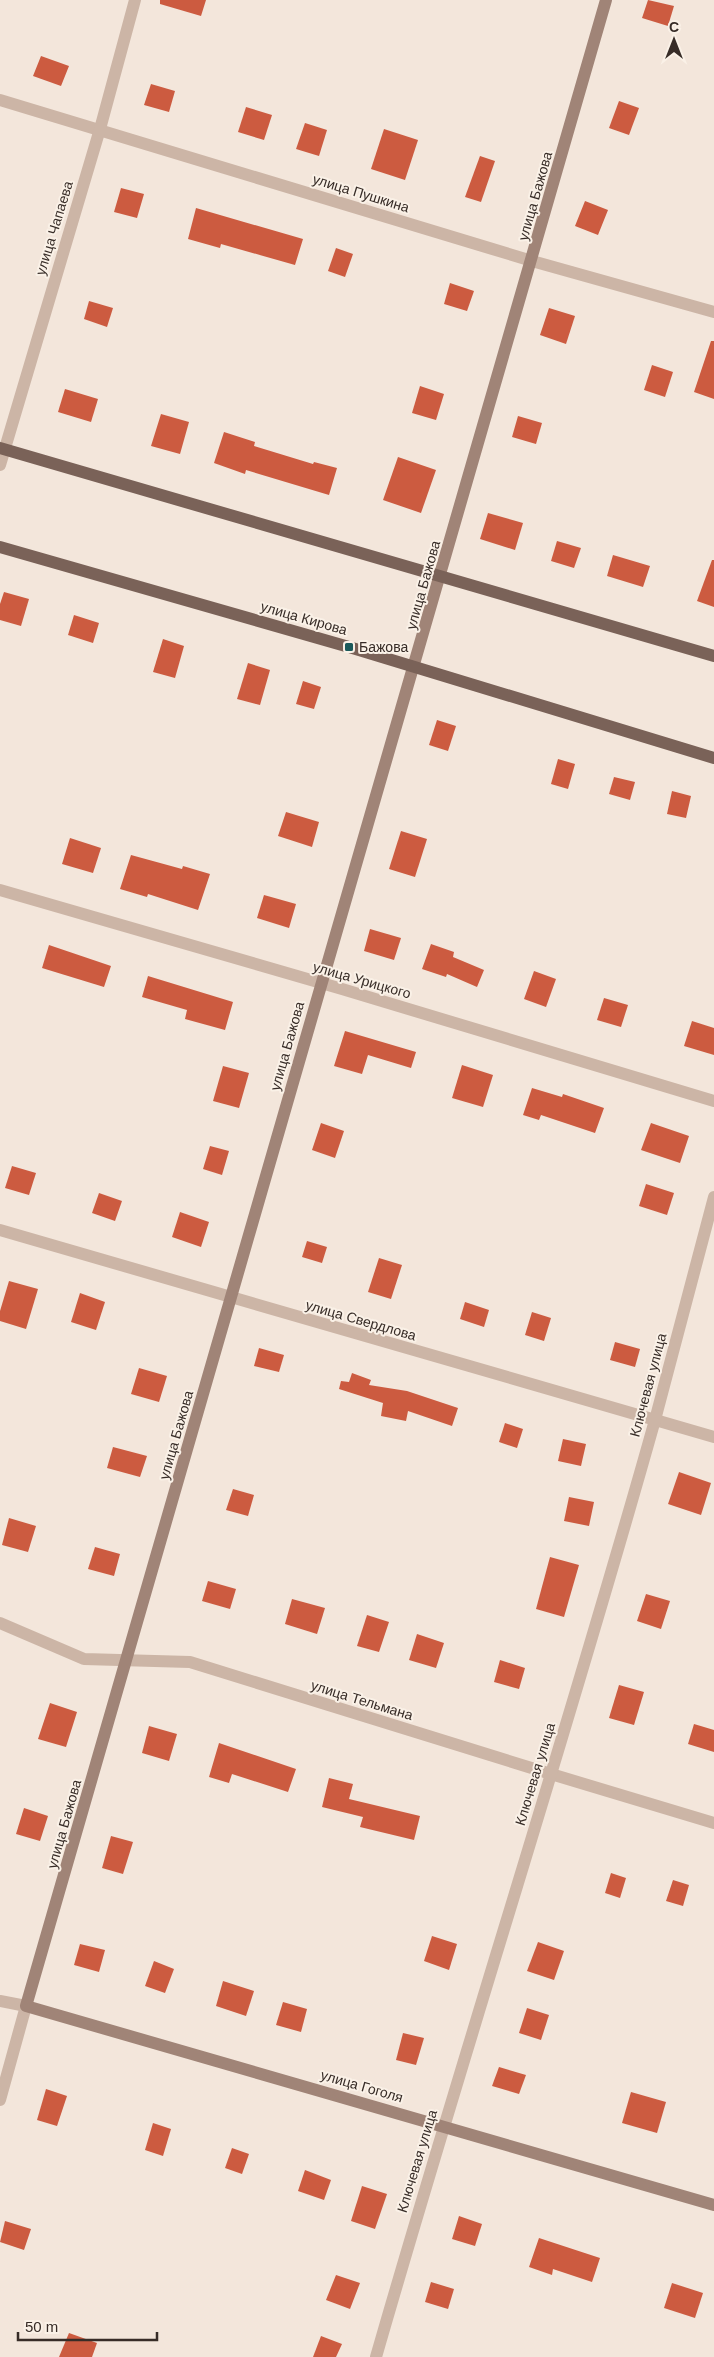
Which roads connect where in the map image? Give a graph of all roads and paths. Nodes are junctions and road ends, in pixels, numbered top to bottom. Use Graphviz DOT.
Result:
graph roads {
  1 [pos="135,0"];
  2 [pos="606,0"];
  3 [pos="0,100"];
  4 [pos="100,129"];
  5 [pos="532,261"];
  6 [pos="714,312"];
  7 [pos="2,449"];
  8 [pos="0,465"];
  9 [pos="0,546"];
  10 [pos="441,576"];
  11 [pos="714,656"];
  12 [pos="415,667"];
  13 [pos="714,758"];
  14 [pos="0,890"];
  15 [pos="320,983"];
  16 [pos="714,1101"];
  17 [pos="714,1197"];
  18 [pos="0,1230"];
  19 [pos="231,1298"];
  20 [pos="654,1420"];
  21 [pos="714,1437"];
  22 [pos="0,1623"];
  23 [pos="127,1660"];
  24 [pos="550,1774"];
  25 [pos="714,1823"];
  26 [pos="0,2001"];
  27 [pos="26,2006"];
  28 [pos="0,2100"];
  29 [pos="443,2125"];
  30 [pos="714,2205"];
  31 [pos="376,2357"];
  1 -- 4 [label="street, улица Чапаева"];
  2 -- 5 [label="street, улица Бажова"];
  3 -- 4 [label="street, улица Пушкина"];
  4 -- 5 [label="street, улица Пушкина"];
  4 -- 7 [label="street, улица Чапаева"];
  5 -- 6 [label="street, улица Пушкина"];
  5 -- 10 [label="street, улица Бажова"];
  7 -- 8 [label="street, улица Чапаева"];
  7 -- 10 [label="main road"];
  9 -- 12 [label="main road, улица Кирова"];
  10 -- 11 [label="main road"];
  10 -- 12 [label="street, улица Бажова"];
  12 -- 13 [label="main road, улица Кирова"];
  12 -- 15 [label="street, улица Бажова"];
  14 -- 15 [label="street, улица Урицкого"];
  15 -- 16 [label="street, улица Урицкого"];
  15 -- 19 [label="street, улица Бажова"];
  17 -- 20 [label="street, Ключевая улица"];
  18 -- 19 [label="street, улица Свердлова"];
  19 -- 20 [label="street, улица Свердлова"];
  19 -- 23 [label="street, улица Бажова"];
  20 -- 21 [label="street, улица Свердлова"];
  20 -- 24 [label="street, Ключевая улица"];
  22 -- 23 [label="street, улица Тельмана"];
  23 -- 24 [label="street, улица Тельмана"];
  23 -- 27 [label="street, улица Бажова"];
  24 -- 25 [label="street, улица Тельмана"];
  24 -- 29 [label="street, Ключевая улица"];
  26 -- 27 [label="street, улица Гоголя"];
  27 -- 28 [label="street, улица Бажова"];
  27 -- 29 [label="street, улица Гоголя"];
  29 -- 30 [label="street, улица Гоголя"];
  29 -- 31 [label="street, Ключевая улица"];
}
